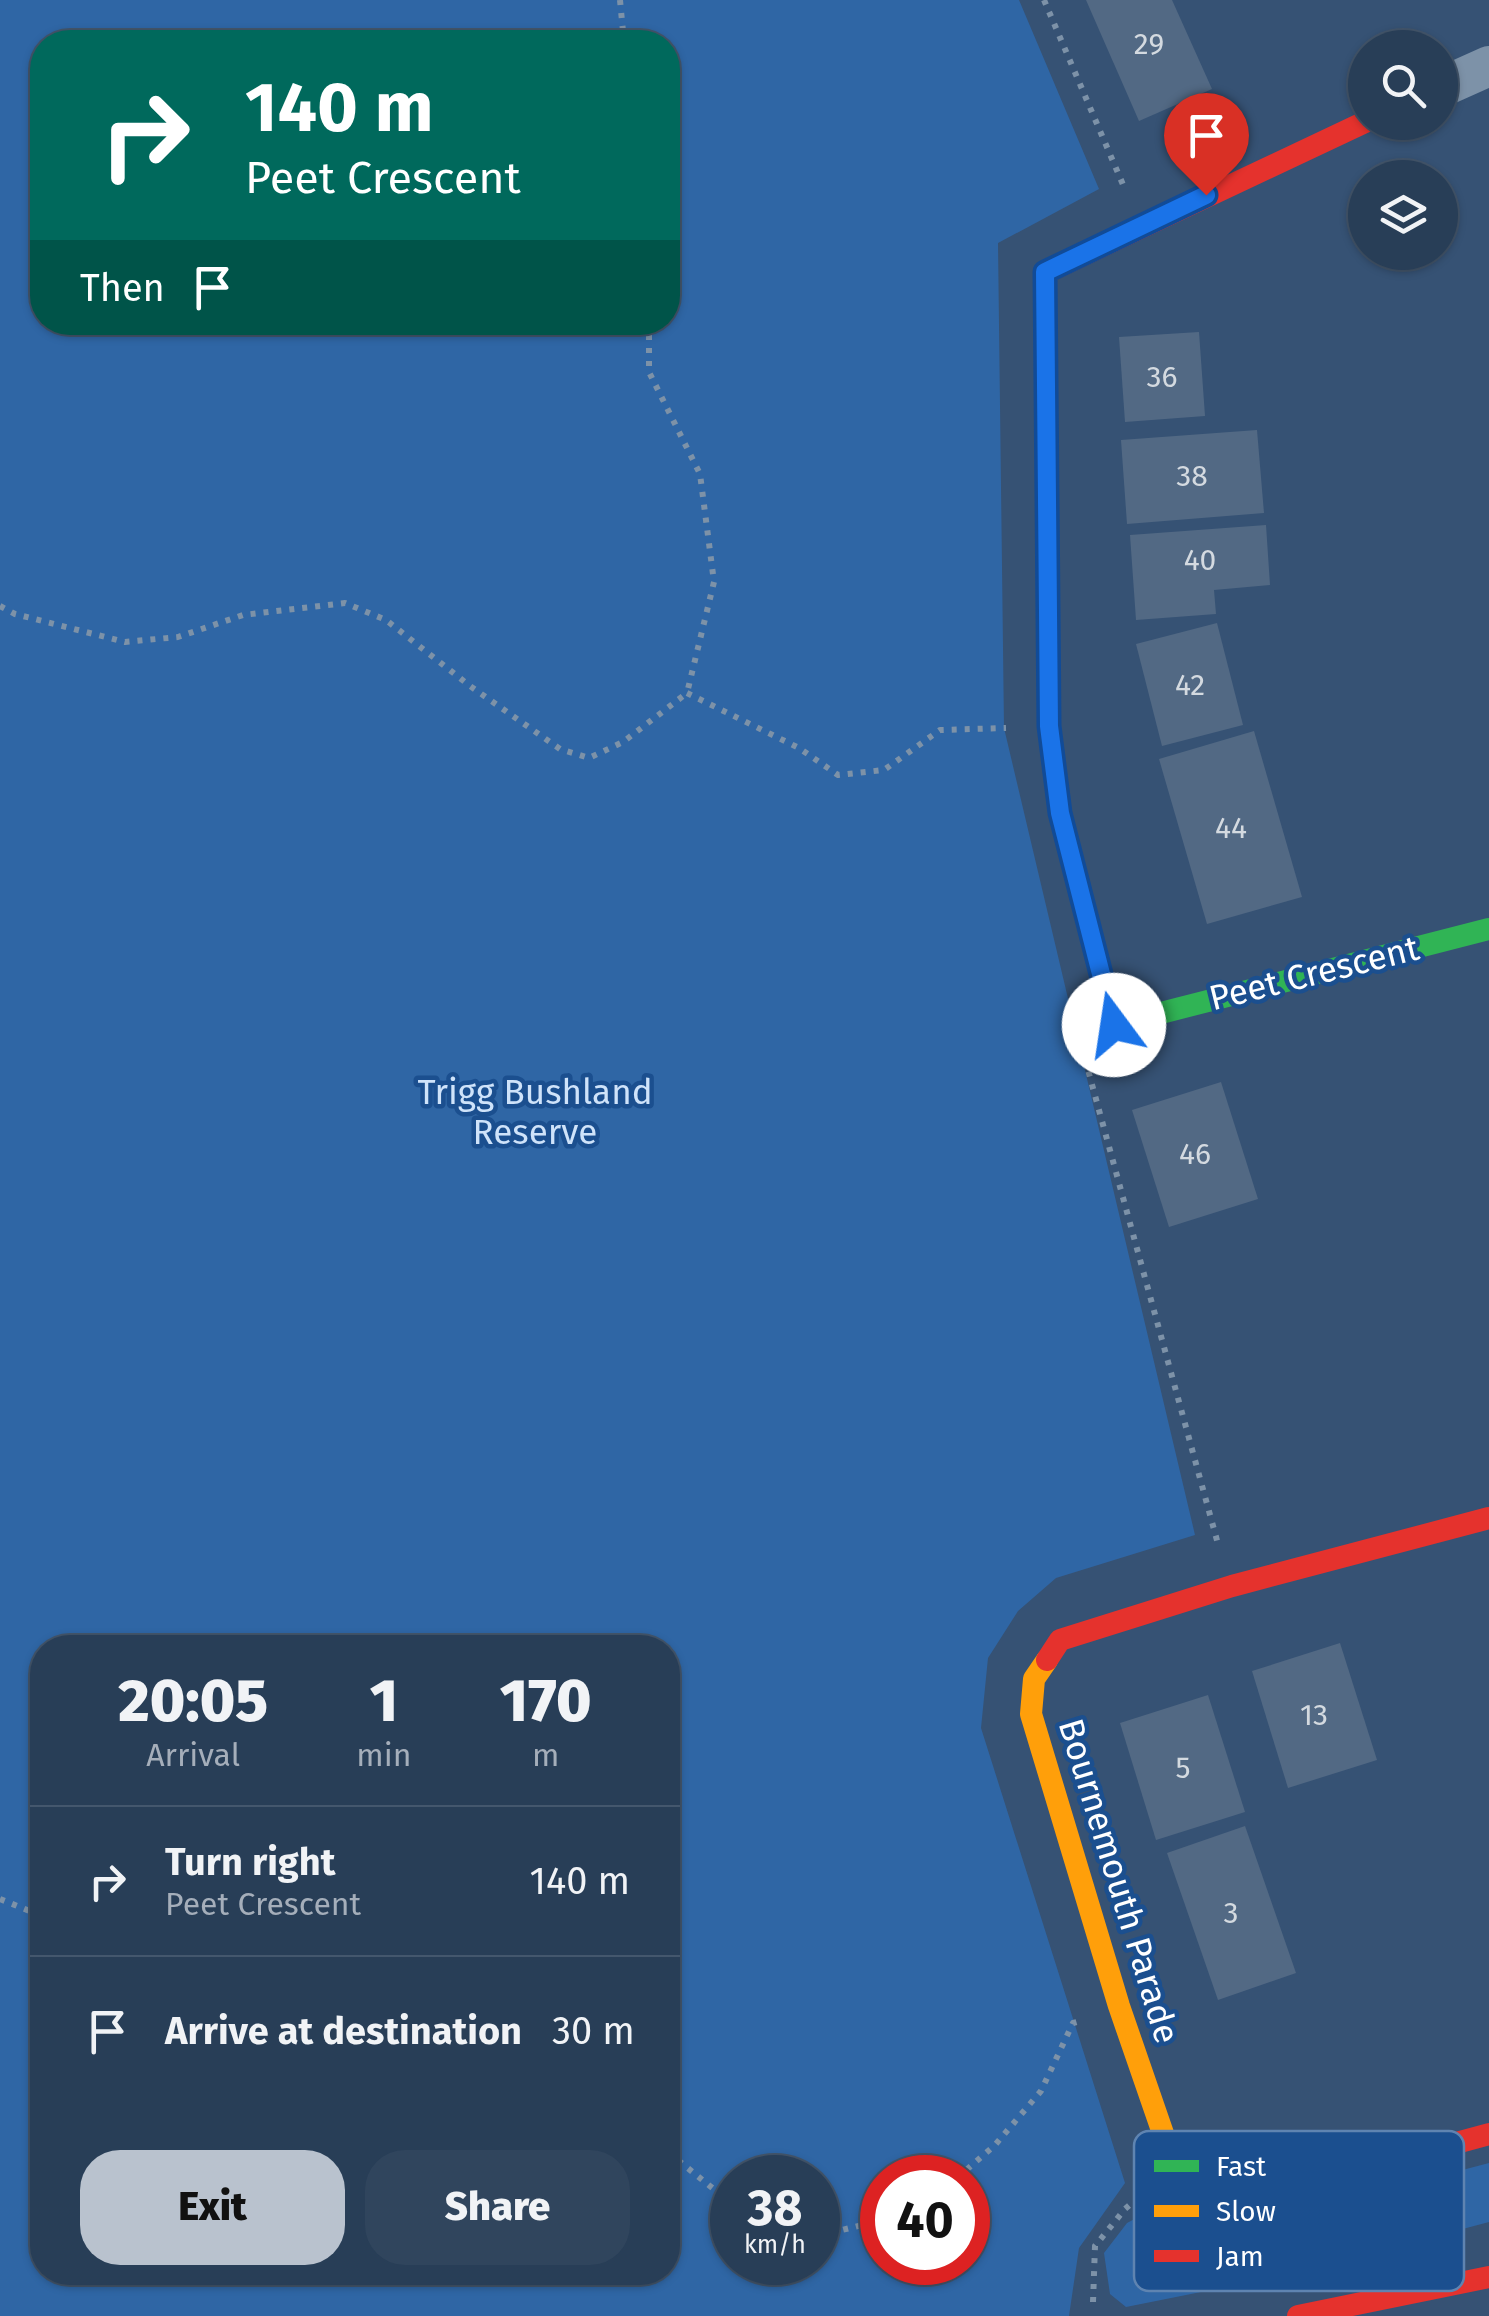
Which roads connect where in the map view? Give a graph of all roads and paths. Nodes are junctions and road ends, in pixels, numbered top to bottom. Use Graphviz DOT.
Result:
graph roads {
  1 [pos="620,0"];
  2 [pos="1044,0"];
  3 [pos="623,30"];
  4 [pos="1489,66"];
  5 [pos="1458,80"];
  6 [pos="1348,130"];
  7 [pos="1142,224"];
  8 [pos="649,335"];
  9 [pos="0,606"];
  10 [pos="688,692"];
  11 [pos="1049,726"];
  12 [pos="1489,928"];
  13 [pos="1114,1025"];
  14 [pos="1489,1518"];
  15 [pos="1232,1586"];
  16 [pos="0,1899"];
  17 [pos="30,1911"];
  18 [pos="1119,2006"];
  19 [pos="1162,2131"];
  20 [pos="1489,2134"];
  21 [pos="1464,2141"];
  22 [pos="983,2155"];
  23 [pos="680,2162"];
  24 [pos="710,2186"];
  25 [pos="1134,2202"];
  26 [pos="1489,2278"];
  27 [pos="1464,2283"];
  28 [pos="1424,2291"];
  29 [pos="1094,2302"];
  30 [pos="1298,2316"];
  1 -- 3 [label="path"];
  2 -- 7 [label="path"];
  4 -- 5 [label="street"];
  6 -- 7 [label="main road"];
  7 -- 11 [label="main road"];
  8 -- 10 [label="path"];
  9 -- 10 [label="path"];
  10 -- 11 [label="path"];
  11 -- 13 [label="main road"];
  12 -- 13 [label="main road, Peet Crescent"];
  13 -- 15 [label="path"];
  14 -- 15 [label="main road, Bournemouth Parade"];
  15 -- 18 [label="main road, Bournemouth Parade"];
  16 -- 17 [label="path"];
  18 -- 19 [label="main road, Bournemouth Parade"];
  18 -- 22 [label="path"];
  20 -- 21 [label="main road"];
  23 -- 24 [label="path"];
  25 -- 29 [label="path"];
  26 -- 27 [label="main road"];
  28 -- 30 [label="main road"];
}
